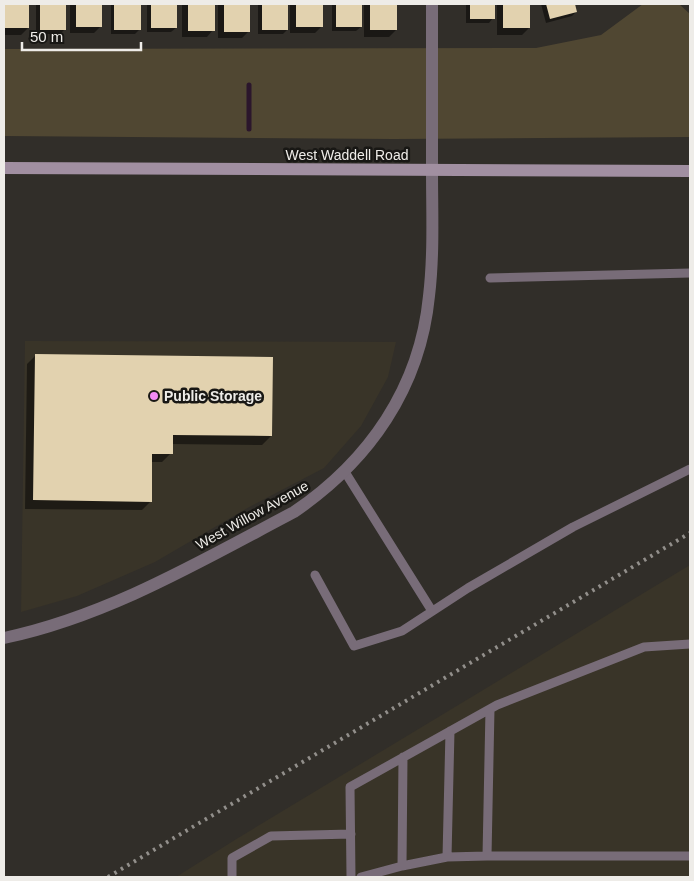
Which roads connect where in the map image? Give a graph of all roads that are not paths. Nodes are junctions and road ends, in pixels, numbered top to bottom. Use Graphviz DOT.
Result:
graph roads {
  1 [pos="432,4"];
  2 [pos="4,168"];
  3 [pos="432,170"];
  4 [pos="690,171"];
  5 [pos="690,273"];
  6 [pos="490,278"];
  7 [pos="690,469"];
  8 [pos="345,472"];
  9 [pos="315,576"];
  10 [pos="432,611"];
  11 [pos="4,638"];
  12 [pos="690,644"];
  13 [pos="490,709"];
  14 [pos="450,731"];
  15 [pos="403,757"];
  16 [pos="351,834"];
  17 [pos="487,856"];
  18 [pos="690,856"];
  19 [pos="447,857"];
  20 [pos="402,866"];
  21 [pos="232,877"];
  22 [pos="351,877"];
  23 [pos="361,877"];
  1 -- 3 [label="street, West Willow Avenue"];
  2 -- 3 [label="main road, West Waddell Road"];
  3 -- 4 [label="main road, West Waddell Road"];
  3 -- 8 [label="street, West Willow Avenue"];
  5 -- 6 [label="lane"];
  7 -- 10 [label="lane"];
  8 -- 10 [label="lane"];
  8 -- 11 [label="street, West Willow Avenue"];
  9 -- 10 [label="lane"];
  12 -- 13 [label="lane"];
  13 -- 14 [label="lane"];
  13 -- 17 [label="lane"];
  14 -- 15 [label="lane"];
  14 -- 19 [label="lane"];
  15 -- 16 [label="lane"];
  15 -- 20 [label="lane"];
  16 -- 21 [label="lane"];
  16 -- 22 [label="lane"];
  17 -- 18 [label="lane"];
  17 -- 19 [label="lane"];
  19 -- 20 [label="lane"];
  20 -- 23 [label="lane"];
}
